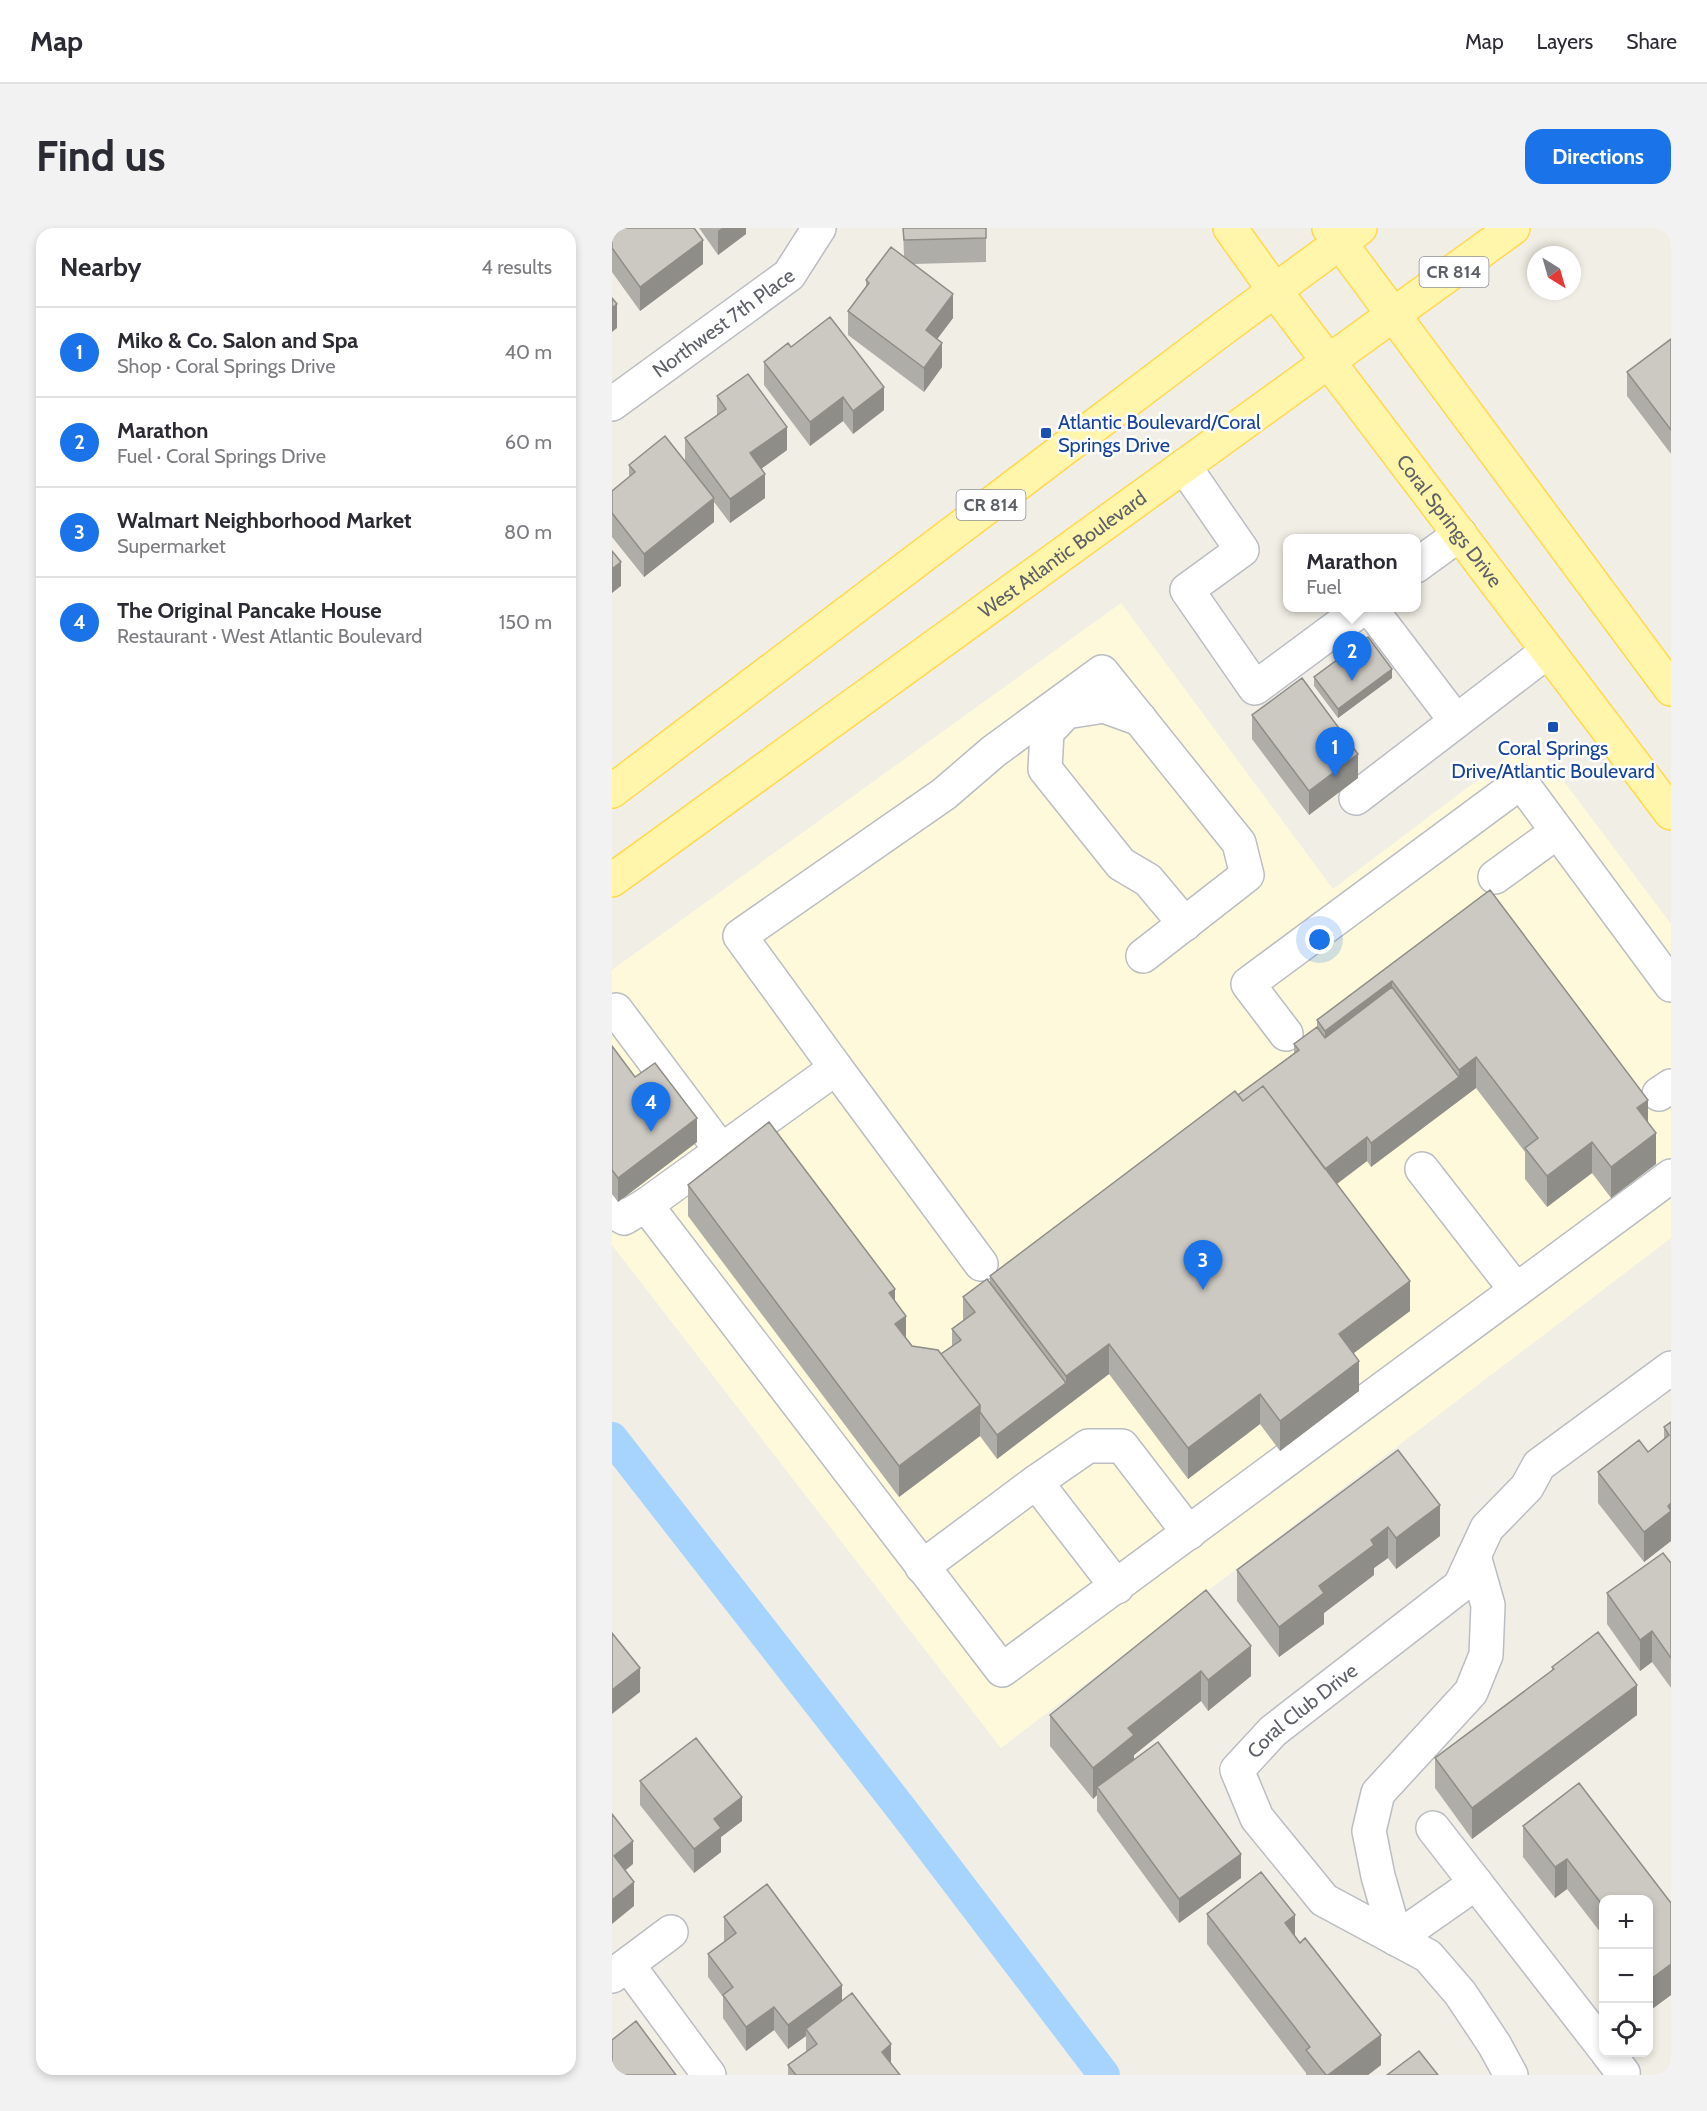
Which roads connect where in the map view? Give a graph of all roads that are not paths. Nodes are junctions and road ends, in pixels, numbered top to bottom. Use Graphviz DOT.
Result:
graph roads {
  1 [pos="819,228"];
  2 [pos="1230,228"];
  3 [pos="1514,228"];
  4 [pos="1343,233"];
  5 [pos="1275,291"];
  6 [pos="1394,315"];
  7 [pos="1328,361"];
  8 [pos="612,404"];
  9 [pos="1184,466"];
  10 [pos="1460,534"];
  11 [pos="1421,563"];
  12 [pos="1358,612"];
  13 [pos="1373,612"];
  14 [pos="1548,651"];
  15 [pos="1671,689"];
  16 [pos="1140,719"];
  17 [pos="1456,721"];
  18 [pos="612,791"];
  19 [pos="1356,798"];
  20 [pos="1671,813"];
  21 [pos="1557,832"];
  22 [pos="1495,877"];
  23 [pos="612,880"];
  24 [pos="1185,924"];
  25 [pos="1143,956"];
  26 [pos="1671,985"];
  27 [pos="612,1013"];
  28 [pos="1286,1034"];
  29 [pos="836,1068"];
  30 [pos="721,1150"];
  31 [pos="1422,1170"];
  32 [pos="1671,1176"];
  33 [pos="646,1205"];
  34 [pos="612,1211"];
  35 [pos="981,1264"];
  36 [pos="1516,1290"];
  37 [pos="1671,1368"];
  38 [pos="1036,1482"];
  39 [pos="1189,1533"];
  40 [pos="1474,1556"];
  41 [pos="922,1567"];
  42 [pos="1117,1587"];
  43 [pos="1433,1828"];
  44 [pos="1476,1883"];
  45 [pos="671,1932"];
  46 [pos="1396,1939"];
  47 [pos="620,1971"];
  48 [pos="1599,2042"];
  49 [pos="1610,2057"];
  50 [pos="709,2075"];
  51 [pos="1511,2075"];
  52 [pos="1622,2075"];
  1 -- 8 [label="street, Northwest 7th Place"];
  2 -- 5 [label="main road, Coral Springs Drive"];
  3 -- 6 [label="main road, West Atlantic Boulevard / CR 814"];
  4 -- 5 [label="main road, CR 814"];
  4 -- 6 [label="main road"];
  5 -- 7 [label="main road, Coral Springs Drive"];
  5 -- 18 [label="main road, CR 814"];
  6 -- 7 [label="main road, West Atlantic Boulevard / CR 814"];
  6 -- 15 [label="main road"];
  7 -- 9 [label="main road, West Atlantic Boulevard / CR 814"];
  7 -- 10 [label="main road, Coral Springs Drive"];
  9 -- 12 [label="street"];
  9 -- 23 [label="main road, West Atlantic Boulevard / CR 814"];
  10 -- 11 [label="street"];
  10 -- 14 [label="main road, Coral Springs Drive"];
  13 -- 17 [label="street"];
  14 -- 17 [label="street"];
  14 -- 20 [label="main road, Coral Springs Drive"];
  16 -- 24 [label="street"];
  16 -- 24 [label="street"];
  16 -- 29 [label="street"];
  17 -- 19 [label="street"];
  21 -- 22 [label="street"];
  21 -- 26 [label="street"];
  21 -- 28 [label="street"];
  24 -- 25 [label="street"];
  27 -- 30 [label="street"];
  29 -- 30 [label="street"];
  29 -- 35 [label="street"];
  30 -- 33 [label="street"];
  31 -- 36 [label="street"];
  32 -- 36 [label="street"];
  33 -- 34 [label="street"];
  33 -- 41 [label="street"];
  36 -- 39 [label="street"];
  37 -- 40 [label="street, Coral Club Drive"];
  38 -- 39 [label="street"];
  38 -- 41 [label="street"];
  38 -- 42 [label="street"];
  39 -- 42 [label="street"];
  40 -- 46 [label="street"];
  40 -- 46 [label="street, Coral Club Drive"];
  41 -- 42 [label="street"];
  43 -- 44 [label="street"];
  44 -- 46 [label="street"];
  44 -- 48 [label="street"];
  45 -- 47 [label="street"];
  46 -- 51 [label="street, Coral Club Drive"];
  47 -- 50 [label="street"];
  49 -- 52 [label="street"];
}
